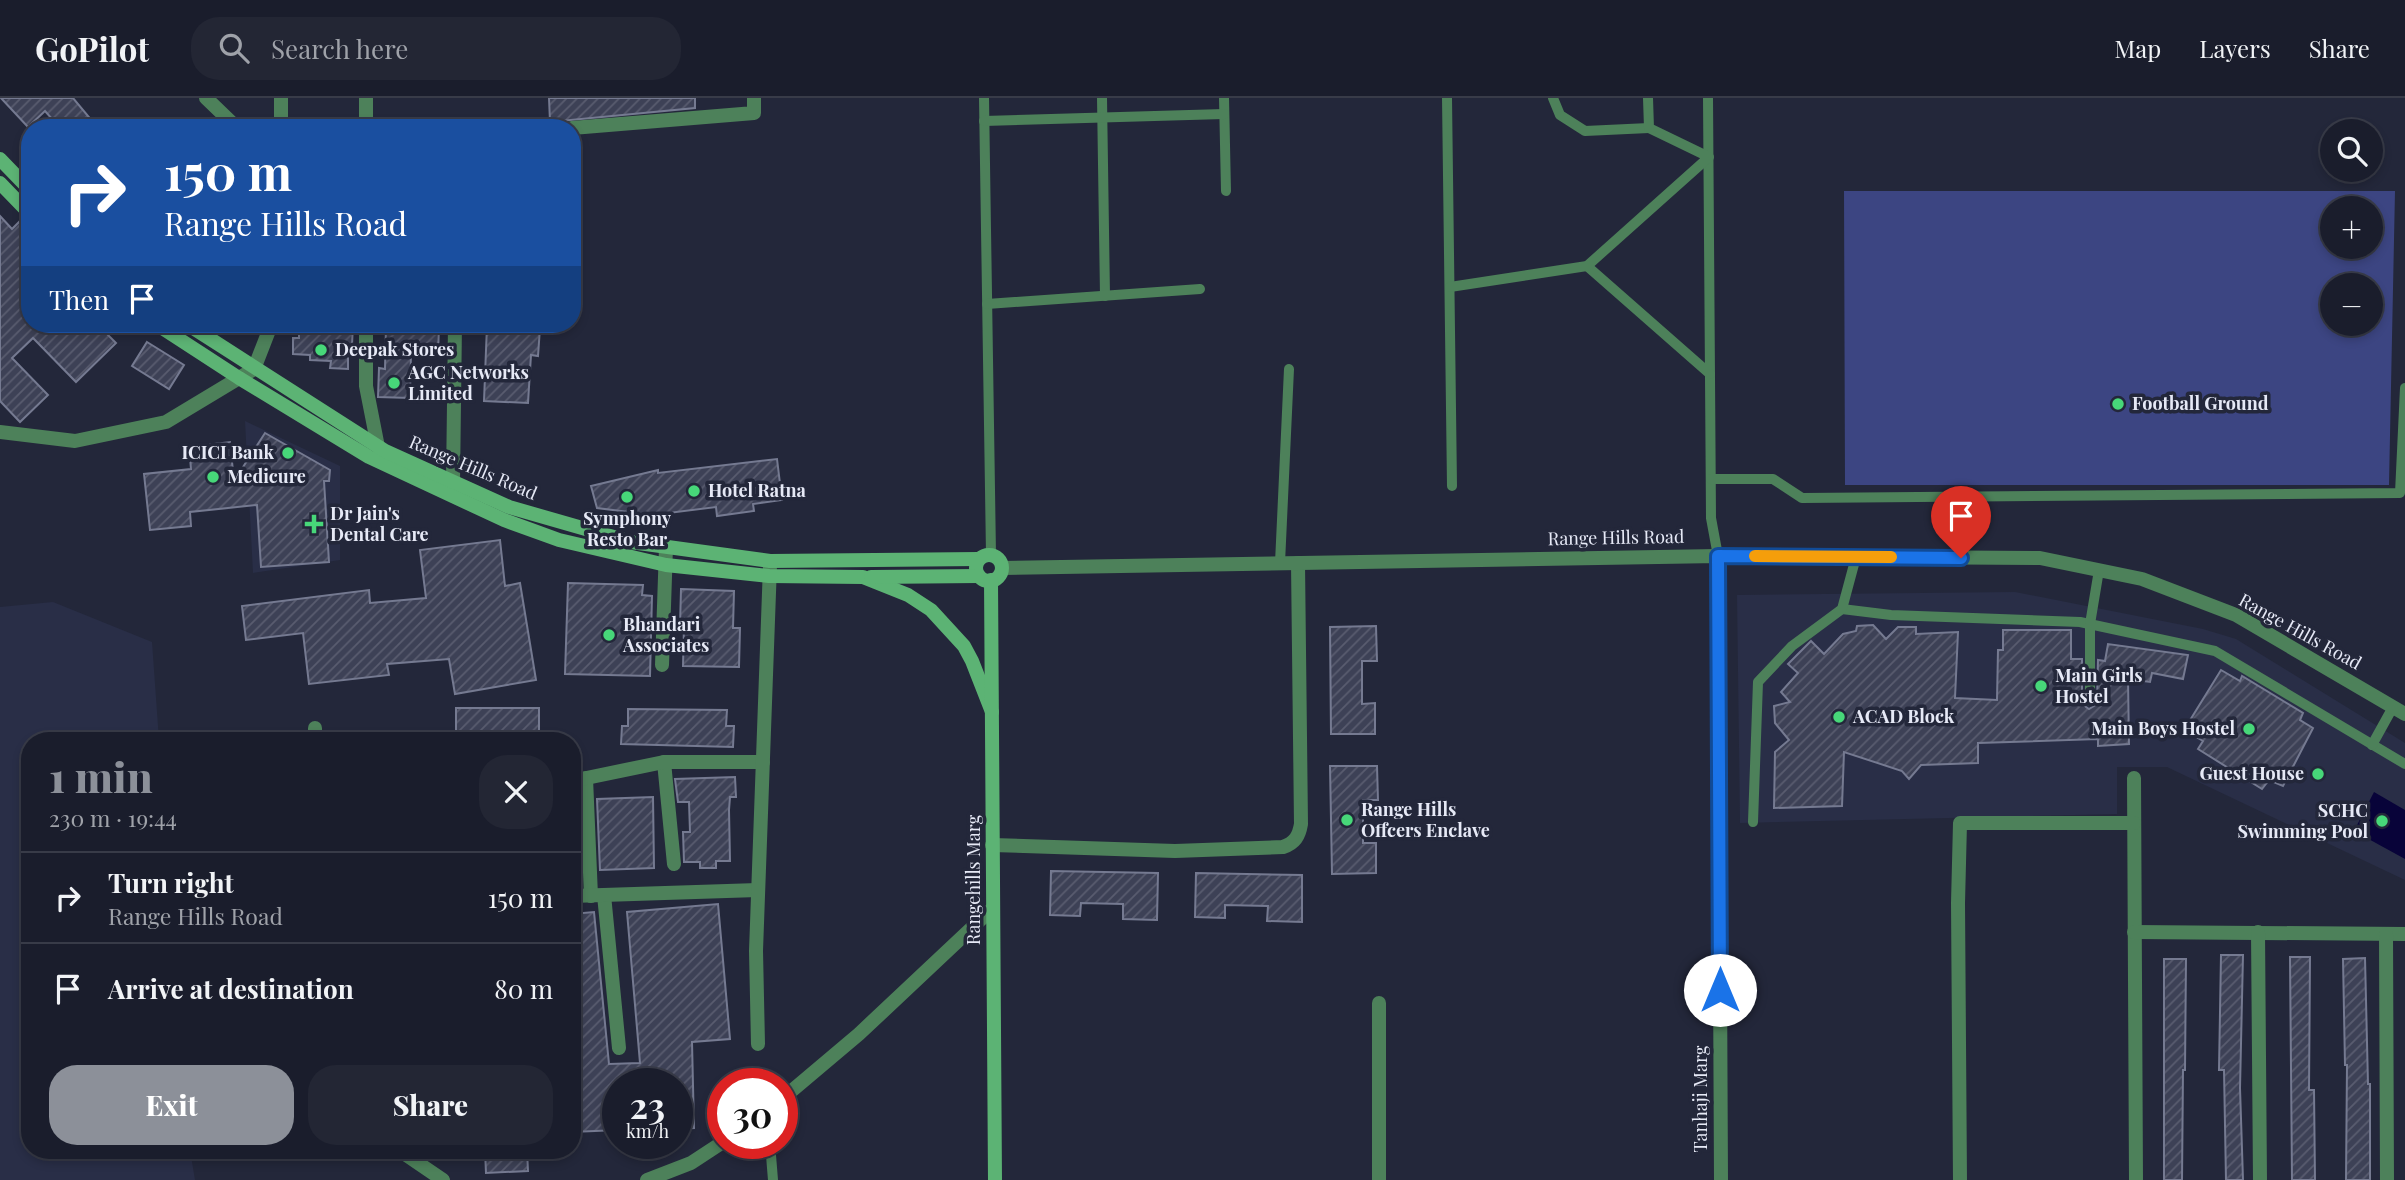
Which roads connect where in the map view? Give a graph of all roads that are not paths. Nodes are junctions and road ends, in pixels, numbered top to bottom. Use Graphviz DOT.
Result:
graph roads {
  1 [pos="206,98"];
  2 [pos="281,98"];
  3 [pos="366,98"];
  4 [pos="754,98"];
  5 [pos="984,98"];
  6 [pos="1102,98"];
  7 [pos="1223,98"];
  8 [pos="1447,98"];
  9 [pos="1553,98"];
  10 [pos="1648,98"];
  11 [pos="1708,98"];
  12 [pos="1224,114"];
  13 [pos="1103,117"];
  14 [pos="228,119"];
  15 [pos="281,119"];
  16 [pos="366,119"];
  17 [pos="984,121"];
  18 [pos="581,127"];
  19 [pos="1649,128"];
  20 [pos="1709,157"];
  21 [pos="0,159"];
  22 [pos="21,181"];
  23 [pos="0,183"];
  24 [pos="1226,191"];
  25 [pos="21,205"];
  26 [pos="1587,266"];
  27 [pos="1450,287"];
  28 [pos="1200,289"];
  29 [pos="1104,296"];
  30 [pos="987,304"];
  31 [pos="170,333"];
  32 [pos="200,333"];
  33 [pos="268,333"];
  34 [pos="366,333"];
  35 [pos="455,333"];
  36 [pos="254,369"];
  37 [pos="1289,369"];
  38 [pos="1710,374"];
  39 [pos="239,378"];
  40 [pos="2405,388"];
  41 [pos="0,432"];
  42 [pos="378,447"];
  43 [pos="1711,479"];
  44 [pos="453,482"];
  45 [pos="1452,486"];
  46 [pos="666,547"];
  47 [pos="1718,556"];
  48 [pos="985,557"];
  49 [pos="1856,557"];
  50 [pos="770,561"];
  51 [pos="1280,563"];
  52 [pos="1298,563"];
  53 [pos="666,565"];
  54 [pos="1002,568"];
  55 [pos="2099,570"];
  56 [pos="769,576"];
  57 [pos="863,577"];
  58 [pos="985,578"];
  59 [pos="1842,608"];
  60 [pos="2090,624"];
  61 [pos="662,665"];
  62 [pos="2090,701"];
  63 [pos="2399,710"];
  64 [pos="992,712"];
  65 [pos="2372,745"];
  66 [pos="664,762"];
  67 [pos="763,762"];
  68 [pos="2405,764"];
  69 [pos="2134,778"];
  70 [pos="581,779"];
  71 [pos="581,791"];
  72 [pos="1753,822"];
  73 [pos="2134,822"];
  74 [pos="992,845"];
  75 [pos="674,864"];
  76 [pos="758,890"];
  77 [pos="581,895"];
  78 [pos="598,896"];
  79 [pos="993,908"];
  80 [pos="2134,932"];
  81 [pos="2258,932"];
  82 [pos="2386,934"];
  83 [pos="2405,934"];
  84 [pos="1378,1003"];
  85 [pos="758,1044"];
  86 [pos="620,1048"];
  87 [pos="798,1085"];
  88 [pos="707,1152"];
  89 [pos="412,1159"];
  90 [pos="771,1159"];
  91 [pos="443,1180"];
  92 [pos="647,1180"];
  93 [pos="773,1180"];
  94 [pos="995,1180"];
  95 [pos="1380,1180"];
  96 [pos="1721,1180"];
  97 [pos="1960,1180"];
  98 [pos="2136,1180"];
  99 [pos="2260,1180"];
  100 [pos="2387,1180"];
  1 -- 14 [label="street"];
  2 -- 15 [label="street"];
  3 -- 16 [label="street"];
  4 -- 18 [label="street"];
  5 -- 17 [label="lane"];
  6 -- 13 [label="lane"];
  7 -- 12 [label="lane"];
  8 -- 27 [label="lane"];
  9 -- 19 [label="lane"];
  10 -- 19 [label="lane"];
  11 -- 20 [label="lane"];
  12 -- 13 [label="lane"];
  12 -- 24 [label="lane"];
  13 -- 17 [label="lane"];
  13 -- 29 [label="lane"];
  17 -- 30 [label="lane"];
  19 -- 20 [label="lane"];
  20 -- 26 [label="lane"];
  20 -- 38 [label="lane"];
  21 -- 22 [label="main road"];
  23 -- 25 [label="main road"];
  26 -- 27 [label="lane"];
  26 -- 38 [label="lane"];
  27 -- 45 [label="lane"];
  28 -- 29 [label="lane"];
  29 -- 30 [label="lane"];
  30 -- 48 [label="lane"];
  31 -- 39 [label="main road"];
  32 -- 36 [label="main road, Range Hills Road"];
  33 -- 36 [label="street"];
  34 -- 42 [label="street"];
  35 -- 44 [label="street"];
  36 -- 39 [label="street"];
  36 -- 42 [label="main road, Range Hills Road"];
  37 -- 51 [label="lane"];
  38 -- 43 [label="lane"];
  39 -- 41 [label="street"];
  39 -- 53 [label="main road"];
  40 -- 43 [label="lane"];
  42 -- 44 [label="main road, Range Hills Road"];
  43 -- 47 [label="lane"];
  44 -- 46 [label="main road, Range Hills Road"];
  46 -- 50 [label="main road, Range Hills Road"];
  46 -- 53 [label="street"];
  47 -- 49 [label="street, Range Hills Road"];
  47 -- 52 [label="street, Range Hills Road"];
  47 -- 96 [label="street, Tanhaji Marg"];
  48 -- 50 [label="main road, Range Hills Road"];
  48 -- 54 [label="main road"];
  48 -- 58 [label="main road"];
  49 -- 55 [label="street, Range Hills Road"];
  49 -- 59 [label="lane"];
  50 -- 56 [label="street"];
  51 -- 52 [label="street, Range Hills Road"];
  51 -- 54 [label="street, Range Hills Road"];
  52 -- 74 [label="street"];
  53 -- 56 [label="main road"];
  53 -- 61 [label="street"];
  54 -- 58 [label="main road"];
  55 -- 60 [label="lane"];
  55 -- 63 [label="street, Range Hills Road"];
  56 -- 57 [label="main road"];
  56 -- 67 [label="street"];
  57 -- 58 [label="main road"];
  57 -- 64 [label="main road"];
  58 -- 64 [label="main road, Rangehills Marg"];
  59 -- 60 [label="lane"];
  59 -- 72 [label="lane"];
  60 -- 62 [label="lane"];
  60 -- 65 [label="lane"];
  63 -- 65 [label="lane"];
  64 -- 74 [label="main road, Rangehills Marg"];
  65 -- 68 [label="lane"];
  66 -- 67 [label="street"];
  66 -- 70 [label="street"];
  66 -- 75 [label="street"];
  67 -- 76 [label="street"];
  69 -- 73 [label="street"];
  71 -- 78 [label="street"];
  73 -- 80 [label="street"];
  73 -- 97 [label="street"];
  74 -- 79 [label="main road, Rangehills Marg"];
  76 -- 78 [label="street"];
  76 -- 85 [label="street"];
  77 -- 78 [label="street"];
  78 -- 86 [label="street"];
  79 -- 87 [label="street"];
  79 -- 94 [label="main road, Rangehills Marg"];
  80 -- 81 [label="street"];
  80 -- 98 [label="street"];
  81 -- 82 [label="street"];
  81 -- 99 [label="street"];
  82 -- 83 [label="street"];
  82 -- 100 [label="street"];
  84 -- 95 [label="street"];
  88 -- 92 [label="street"];
  89 -- 91 [label="street"];
  90 -- 93 [label="lane"];
}
